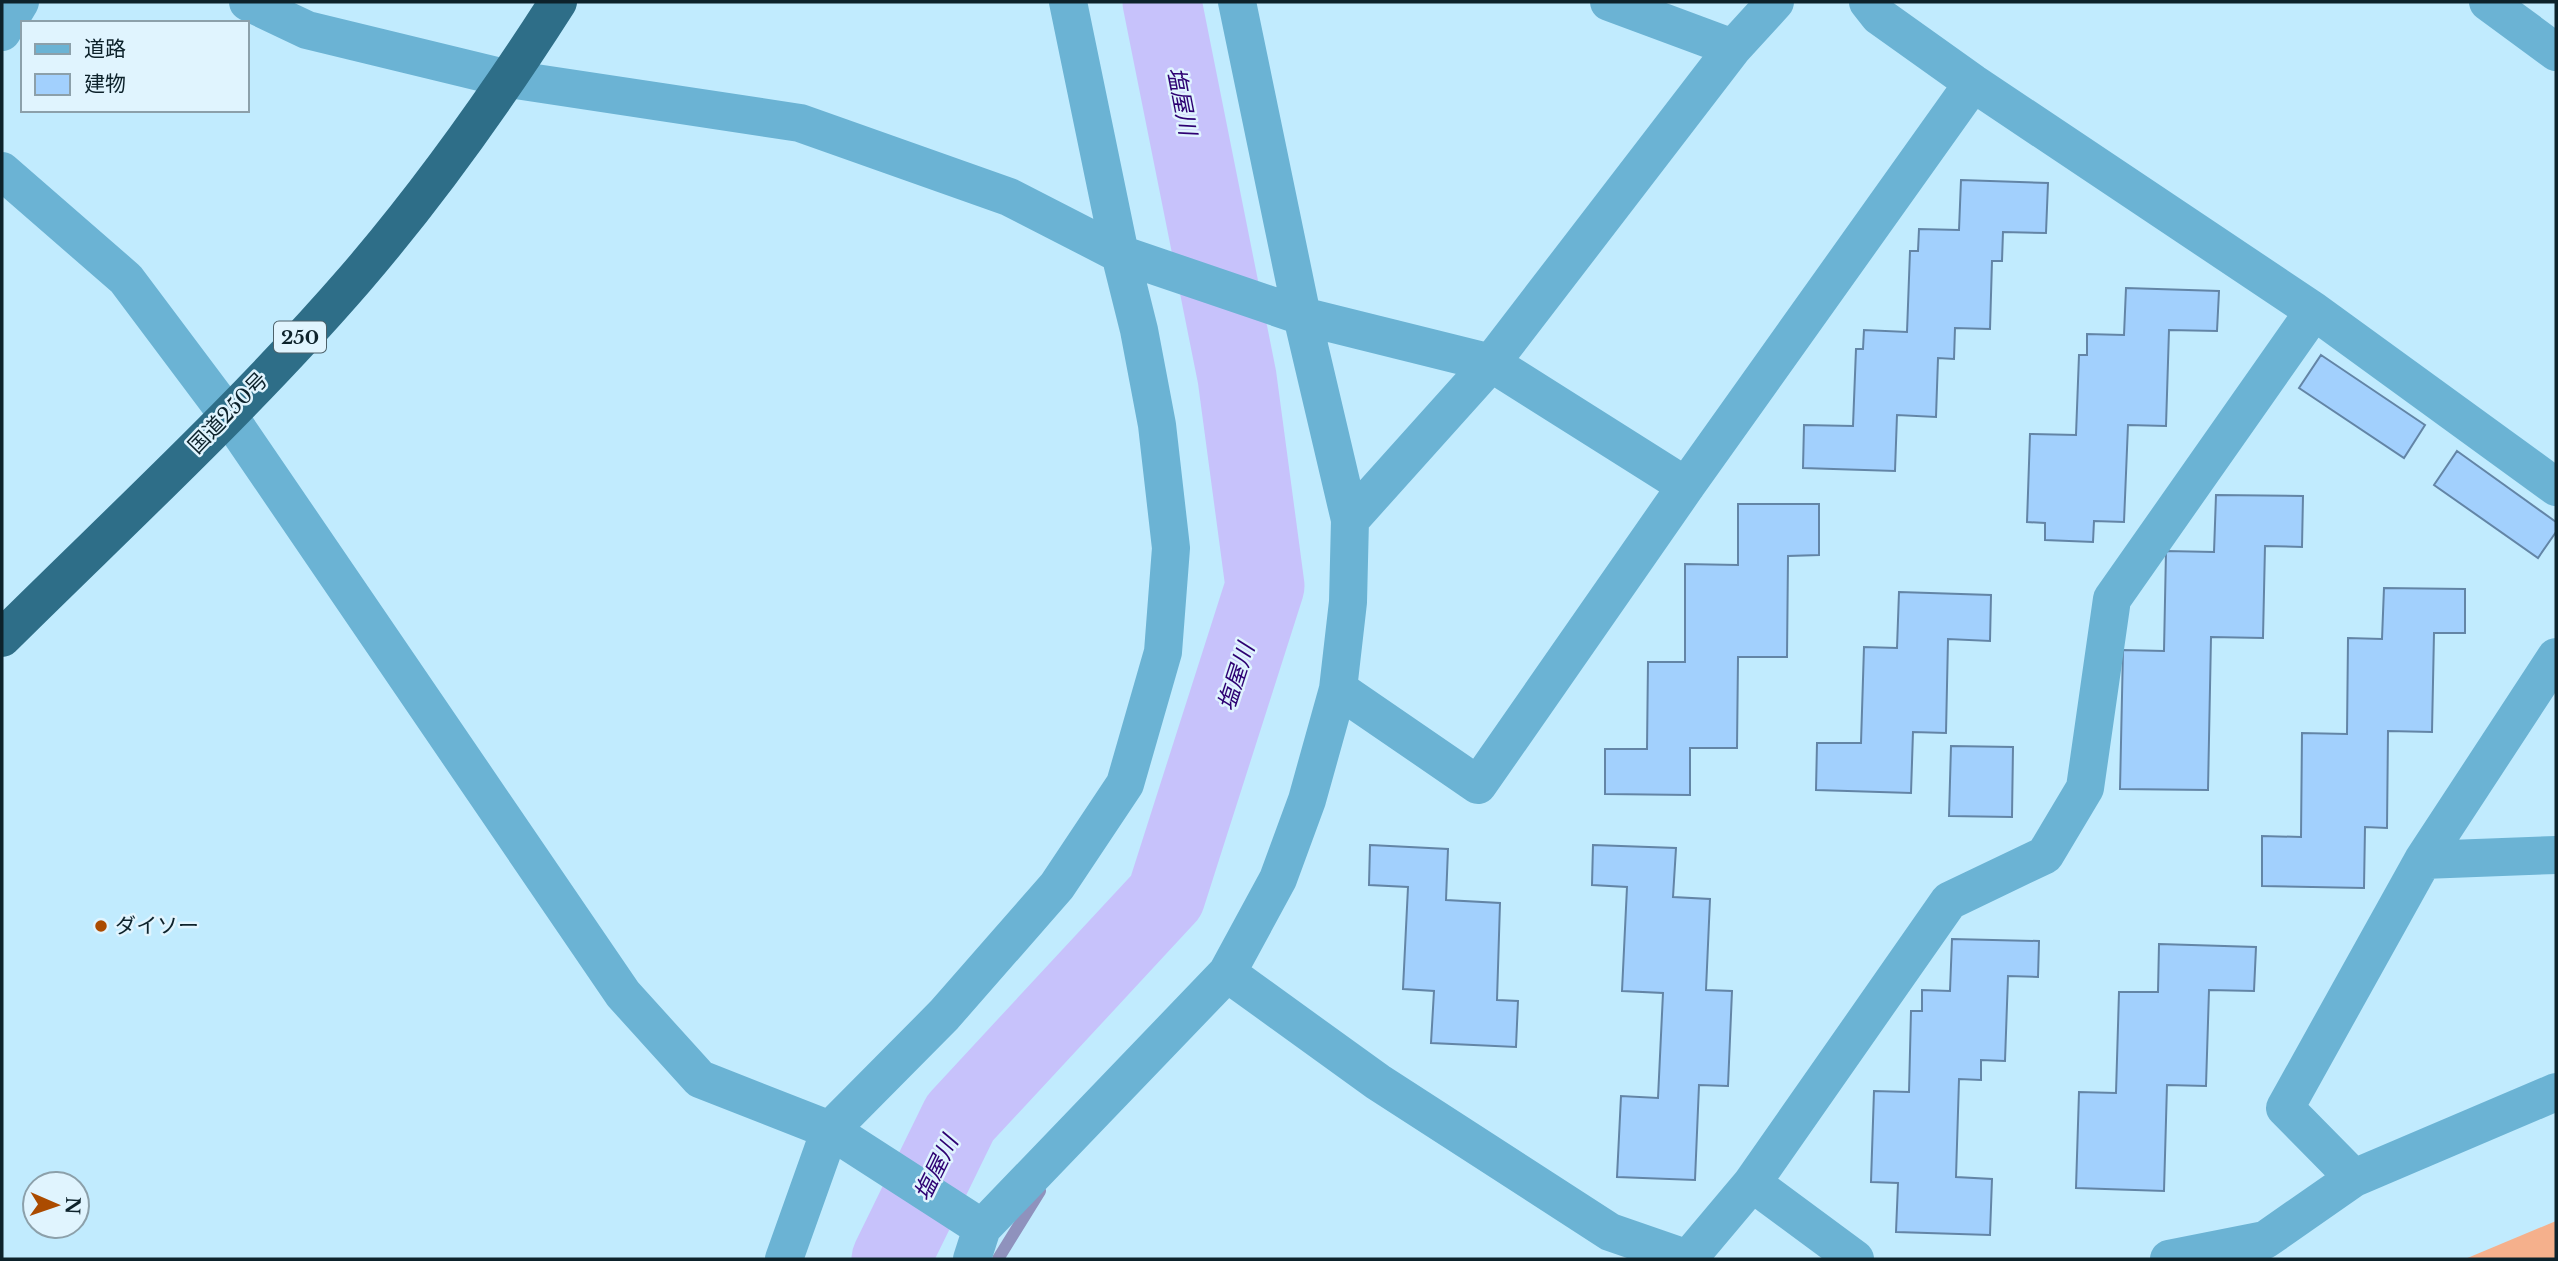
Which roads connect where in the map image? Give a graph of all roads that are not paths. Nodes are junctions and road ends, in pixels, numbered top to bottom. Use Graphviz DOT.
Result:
graph roads {
  1 [pos="20,2"];
  2 [pos="247,2"];
  3 [pos="558,2"];
  4 [pos="1068,2"];
  5 [pos="1237,2"];
  6 [pos="1609,2"];
  7 [pos="1775,2"];
  8 [pos="1868,2"];
  9 [pos="2488,2"];
  10 [pos="2,32"];
  11 [pos="1734,48"];
  12 [pos="2556,52"];
  13 [pos="509,79"];
  14 [pos="1973,83"];
  15 [pos="2,171"];
  16 [pos="1120,254"];
  17 [pos="2314,311"];
  18 [pos="1302,316"];
  19 [pos="1491,363"];
  20 [pos="228,415"];
  21 [pos="1686,486"];
  22 [pos="2556,487"];
  23 [pos="1350,520"];
  24 [pos="2,638"];
  25 [pos="2556,657"];
  26 [pos="1338,689"];
  27 [pos="2556,855"];
  28 [pos="2423,860"];
  29 [pos="1227,972"];
  30 [pos="2556,1091"];
  31 [pos="830,1130"];
  32 [pos="2354,1178"];
  33 [pos="1752,1183"];
  34 [pos="977,1244"];
  35 [pos="784,1259"];
  36 [pos="1855,1259"];
  37 [pos="2169,1259"];
  1 -- 10 [label="street"];
  2 -- 13 [label="street"];
  3 -- 13 [label="highway, 国道250号 / 250"];
  4 -- 16 [label="street"];
  5 -- 18 [label="street"];
  6 -- 11 [label="street"];
  7 -- 11 [label="street"];
  8 -- 14 [label="street"];
  9 -- 12 [label="street"];
  11 -- 19 [label="street"];
  13 -- 16 [label="street"];
  13 -- 20 [label="highway, 国道250号 / 250"];
  14 -- 17 [label="street"];
  14 -- 21 [label="street"];
  15 -- 20 [label="street"];
  16 -- 18 [label="street"];
  16 -- 31 [label="street"];
  17 -- 22 [label="street"];
  17 -- 33 [label="street"];
  18 -- 19 [label="street"];
  18 -- 23 [label="street"];
  19 -- 21 [label="street"];
  19 -- 23 [label="street"];
  20 -- 24 [label="highway, 国道250号 / 250"];
  20 -- 31 [label="street"];
  21 -- 26 [label="street"];
  23 -- 26 [label="street"];
  25 -- 28 [label="street"];
  26 -- 29 [label="street"];
  27 -- 28 [label="street"];
  28 -- 32 [label="street"];
  29 -- 33 [label="street"];
  29 -- 34 [label="street"];
  30 -- 32 [label="street"];
  31 -- 34 [label="street"];
  31 -- 35 [label="street"];
  32 -- 37 [label="street"];
  33 -- 36 [label="street"];
}
